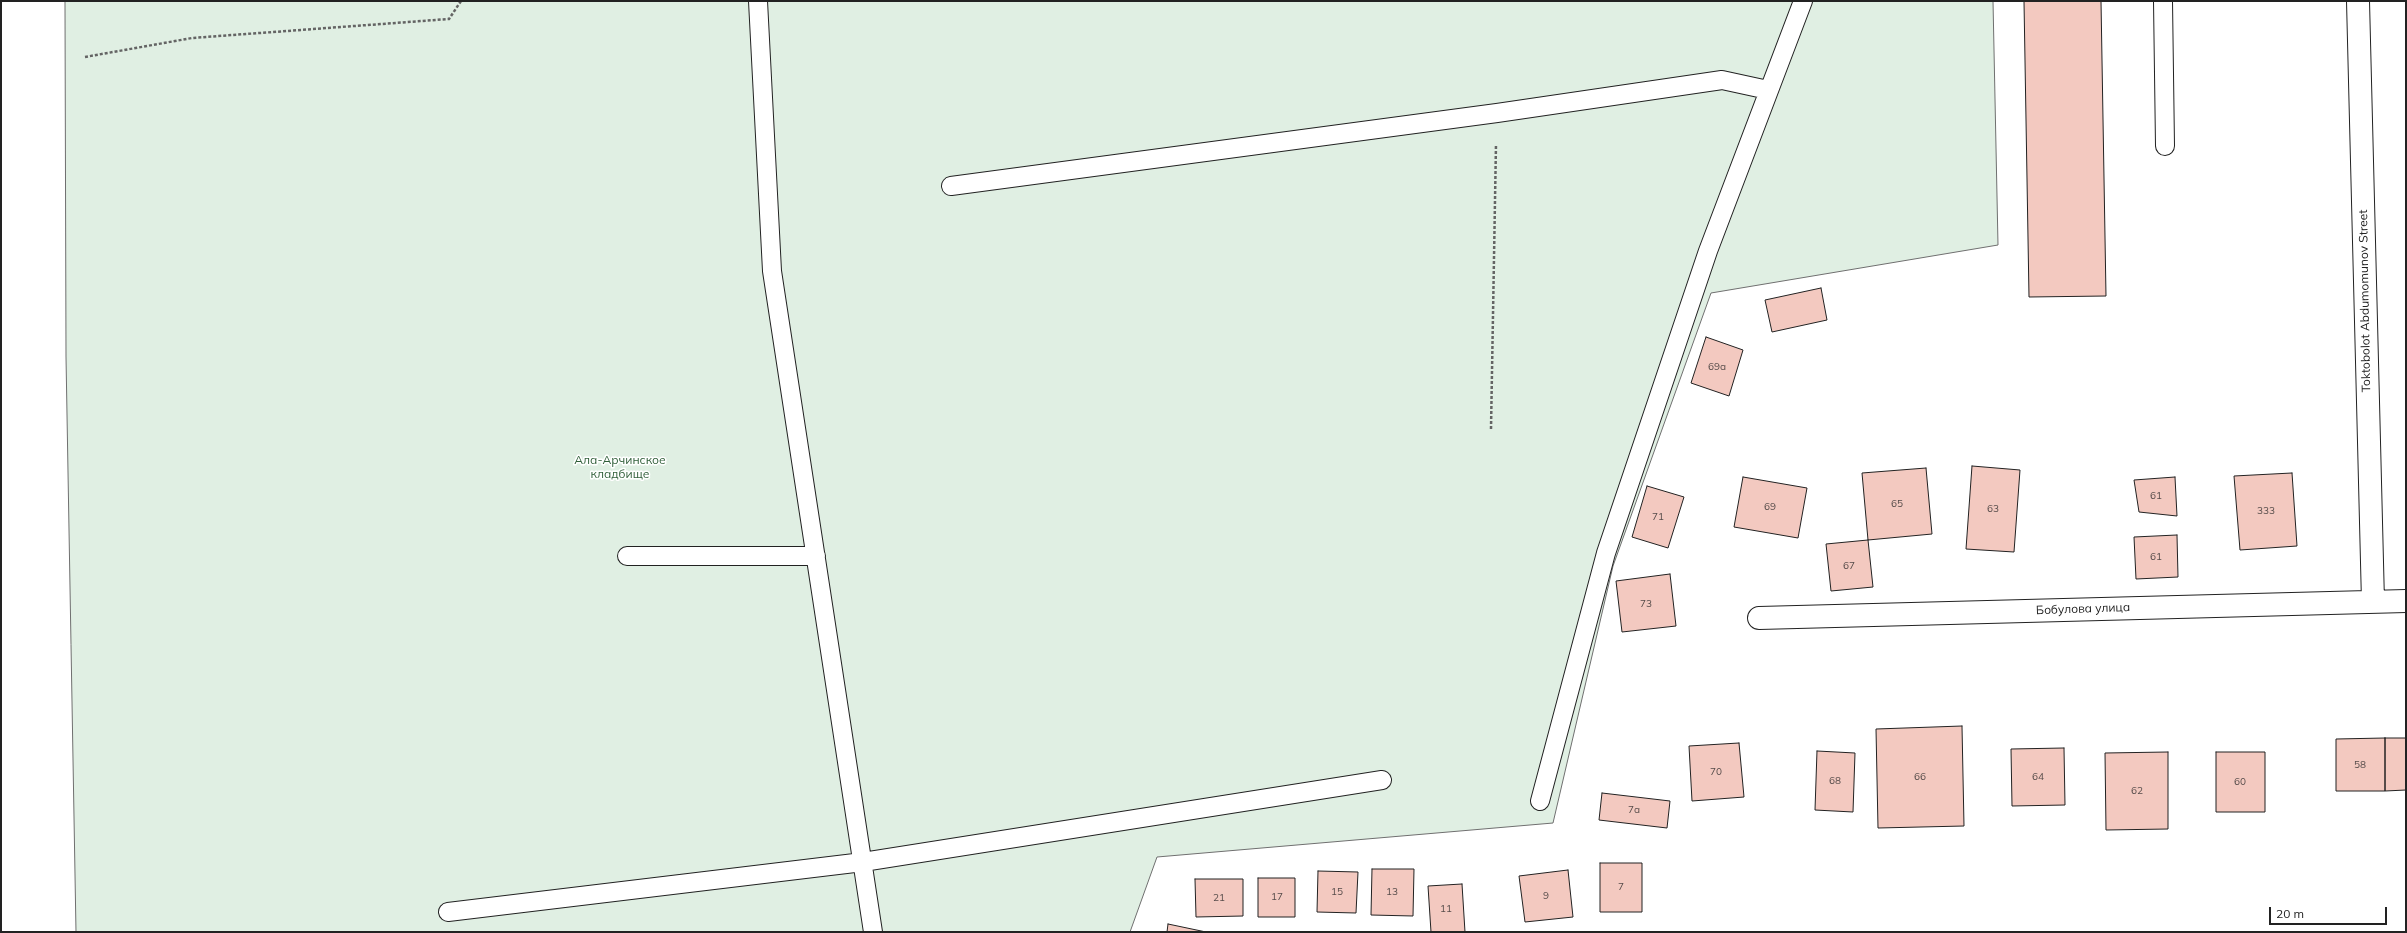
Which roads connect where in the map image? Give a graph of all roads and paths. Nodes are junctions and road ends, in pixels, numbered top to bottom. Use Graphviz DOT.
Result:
graph roads {
  1 [pos="461,1"];
  2 [pos="758,1"];
  3 [pos="1803,1"];
  4 [pos="2163,1"];
  5 [pos="2358,1"];
  6 [pos="84,57"];
  7 [pos="1768,90"];
  8 [pos="1497,114"];
  9 [pos="2165,146"];
  10 [pos="951,186"];
  11 [pos="1491,429"];
  12 [pos="627,556"];
  13 [pos="816,556"];
  14 [pos="2406,601"];
  15 [pos="2373,602"];
  16 [pos="1759,618"];
  17 [pos="1382,780"];
  18 [pos="1540,801"];
  19 [pos="863,862"];
  20 [pos="448,912"];
  21 [pos="873,932"];
  1 -- 6 [label="path"];
  2 -- 13 [label="lane"];
  3 -- 7 [label="lane"];
  4 -- 9 [label="lane"];
  5 -- 15 [label="street, Toktobolot Abdumomunov Street"];
  7 -- 8 [label="lane"];
  7 -- 18 [label="lane"];
  8 -- 10 [label="lane"];
  8 -- 11 [label="path"];
  12 -- 13 [label="lane"];
  13 -- 19 [label="lane"];
  14 -- 15 [label="street, Бобулова улица"];
  15 -- 16 [label="street, Бобулова улица"];
  17 -- 19 [label="lane"];
  19 -- 20 [label="lane"];
  19 -- 21 [label="lane"];
}
